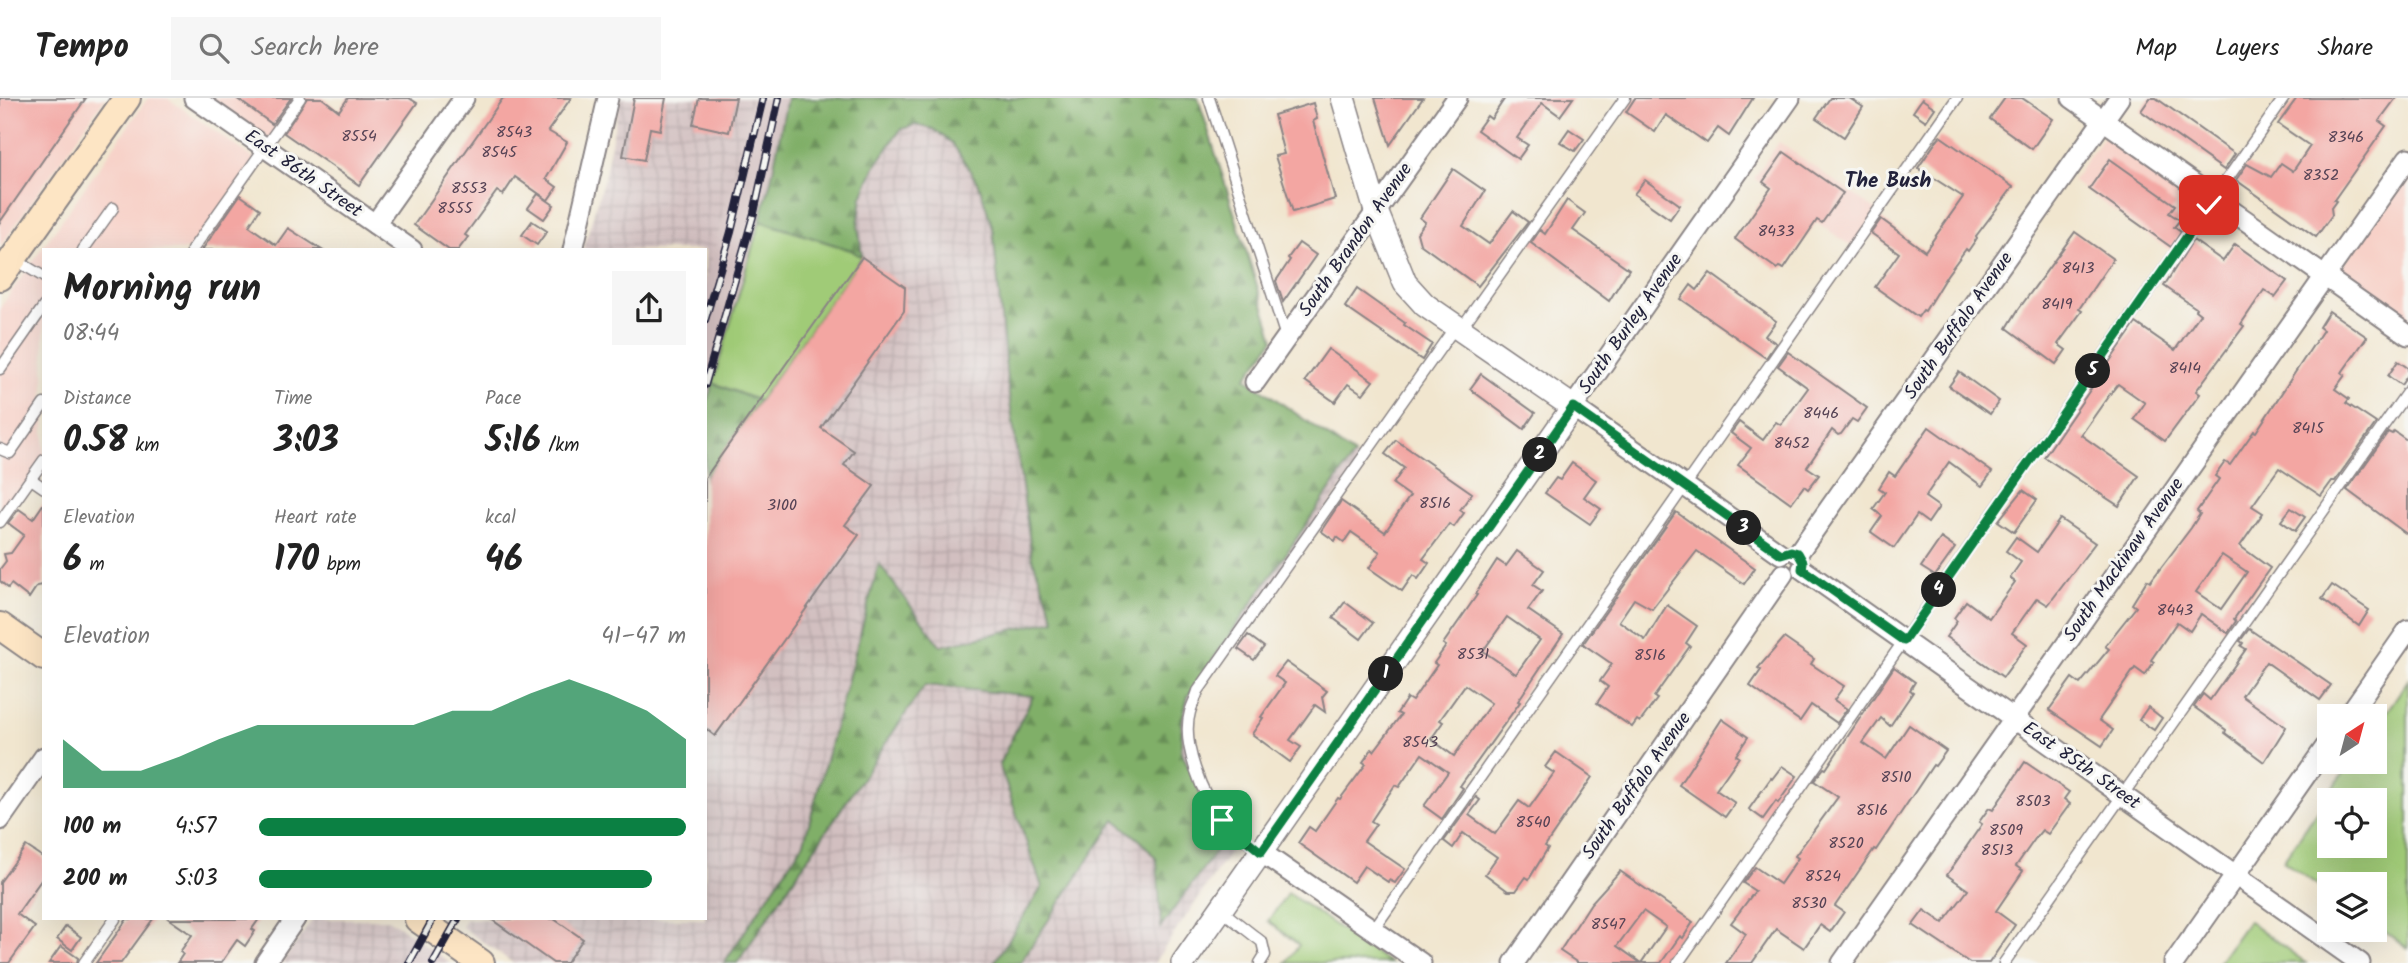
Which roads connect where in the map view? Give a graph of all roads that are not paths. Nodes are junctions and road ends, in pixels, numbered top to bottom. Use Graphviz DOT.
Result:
graph roads {
  1 [pos="127,98"];
  2 [pos="194,98"];
  3 [pos="300,98"];
  4 [pos="464,98"];
  5 [pos="608,98"];
  6 [pos="1209,98"];
  7 [pos="1343,98"];
  8 [pos="1457,98"];
  9 [pos="1625,98"];
  10 [pos="1790,98"];
  11 [pos="1957,98"];
  12 [pos="2072,98"];
  13 [pos="2119,98"];
  14 [pos="2284,98"];
  15 [pos="2104,121"];
  16 [pos="265,148"];
  17 [pos="2408,158"];
  18 [pos="2214,198"];
  19 [pos="113,208"];
  20 [pos="1376,211"];
  21 [pos="375,224"];
  22 [pos="84,248"];
  23 [pos="193,248"];
  24 [pos="409,248"];
  25 [pos="573,248"];
  26 [pos="7,268"];
  27 [pos="2324,276"];
  28 [pos="42,277"];
  29 [pos="42,309"];
  30 [pos="1457,329"];
  31 [pos="2408,335"];
  32 [pos="1286,338"];
  33 [pos="0,369"];
  34 [pos="1255,382"];
  35 [pos="2408,391"];
  36 [pos="42,407"];
  37 [pos="1573,407"];
  38 [pos="0,449"];
  39 [pos="42,463"];
  40 [pos="31,479"];
  41 [pos="1684,486"];
  42 [pos="42,487"];
  43 [pos="0,522"];
  44 [pos="1791,562"];
  45 [pos="0,626"];
  46 [pos="2408,630"];
  47 [pos="1904,641"];
  48 [pos="42,656"];
  49 [pos="2356,704"];
  50 [pos="2013,718"];
  51 [pos="2317,759"];
  52 [pos="42,760"];
  53 [pos="2123,795"];
  54 [pos="0,820"];
  55 [pos="1261,852"];
  56 [pos="2236,875"];
  57 [pos="1221,910"];
  58 [pos="114,920"];
  59 [pos="294,920"];
  60 [pos="419,920"];
  61 [pos="1373,930"];
  62 [pos="84,963"];
  63 [pos="265,963"];
  64 [pos="481,963"];
  65 [pos="1183,963"];
  66 [pos="1260,963"];
  67 [pos="1421,963"];
  68 [pos="1514,963"];
  69 [pos="1678,963"];
  70 [pos="1842,963"];
  71 [pos="2004,963"];
  72 [pos="2174,963"];
  73 [pos="2360,963"];
  1 -- 26 [label="main road"];
  2 -- 16 [label="street, East 86th Street"];
  3 -- 16 [label="lane"];
  4 -- 21 [label="street"];
  5 -- 25 [label="street"];
  6 -- 32 [label="lane"];
  7 -- 20 [label="street"];
  8 -- 20 [label="street, South Brandon Avenue"];
  9 -- 30 [label="lane"];
  10 -- 37 [label="street, South Burley Avenue"];
  11 -- 41 [label="lane"];
  12 -- 15 [label="street"];
  13 -- 15 [label="street, South Buffalo Avenue"];
  14 -- 18 [label="lane"];
  15 -- 18 [label="street"];
  15 -- 44 [label="street, South Buffalo Avenue"];
  16 -- 21 [label="street, East 86th Street"];
  16 -- 23 [label="lane"];
  17 -- 27 [label="street, South Mackinaw Avenue"];
  18 -- 27 [label="street"];
  18 -- 47 [label="lane"];
  19 -- 22 [label="lane"];
  20 -- 30 [label="street"];
  20 -- 32 [label="street, South Brandon Avenue"];
  21 -- 24 [label="street, East 86th Street"];
  26 -- 28 [label="lane"];
  27 -- 31 [label="street"];
  27 -- 50 [label="street, South Mackinaw Avenue"];
  29 -- 33 [label="lane"];
  30 -- 37 [label="street"];
  30 -- 55 [label="lane"];
  32 -- 34 [label="street, South Brandon Avenue"];
  35 -- 53 [label="lane"];
  36 -- 38 [label="lane"];
  37 -- 41 [label="street, East 85th Street"];
  37 -- 55 [label="street, South Burley Avenue"];
  39 -- 40 [label="lane"];
  40 -- 42 [label="lane"];
  40 -- 43 [label="lane"];
  41 -- 44 [label="street, East 85th Street"];
  41 -- 61 [label="lane"];
  44 -- 47 [label="street, East 85th Street"];
  44 -- 68 [label="street, South Buffalo Avenue"];
  45 -- 48 [label="main road"];
  46 -- 49 [label="street"];
  47 -- 50 [label="street, East 85th Street"];
  47 -- 69 [label="lane"];
  50 -- 53 [label="street, East 85th Street"];
  50 -- 70 [label="street, South Mackinaw Avenue"];
  51 -- 56 [label="street"];
  52 -- 54 [label="street"];
  53 -- 56 [label="street, East 85th Street"];
  53 -- 71 [label="lane"];
  55 -- 57 [label="street, South Burley Avenue"];
  55 -- 61 [label="street"];
  56 -- 72 [label="street"];
  56 -- 73 [label="street, East 85th Street"];
  57 -- 65 [label="street, South Burley Avenue"];
  57 -- 66 [label="lane"];
  58 -- 62 [label="lane"];
  59 -- 63 [label="street"];
  60 -- 64 [label="main road"];
  61 -- 67 [label="street"];
}
